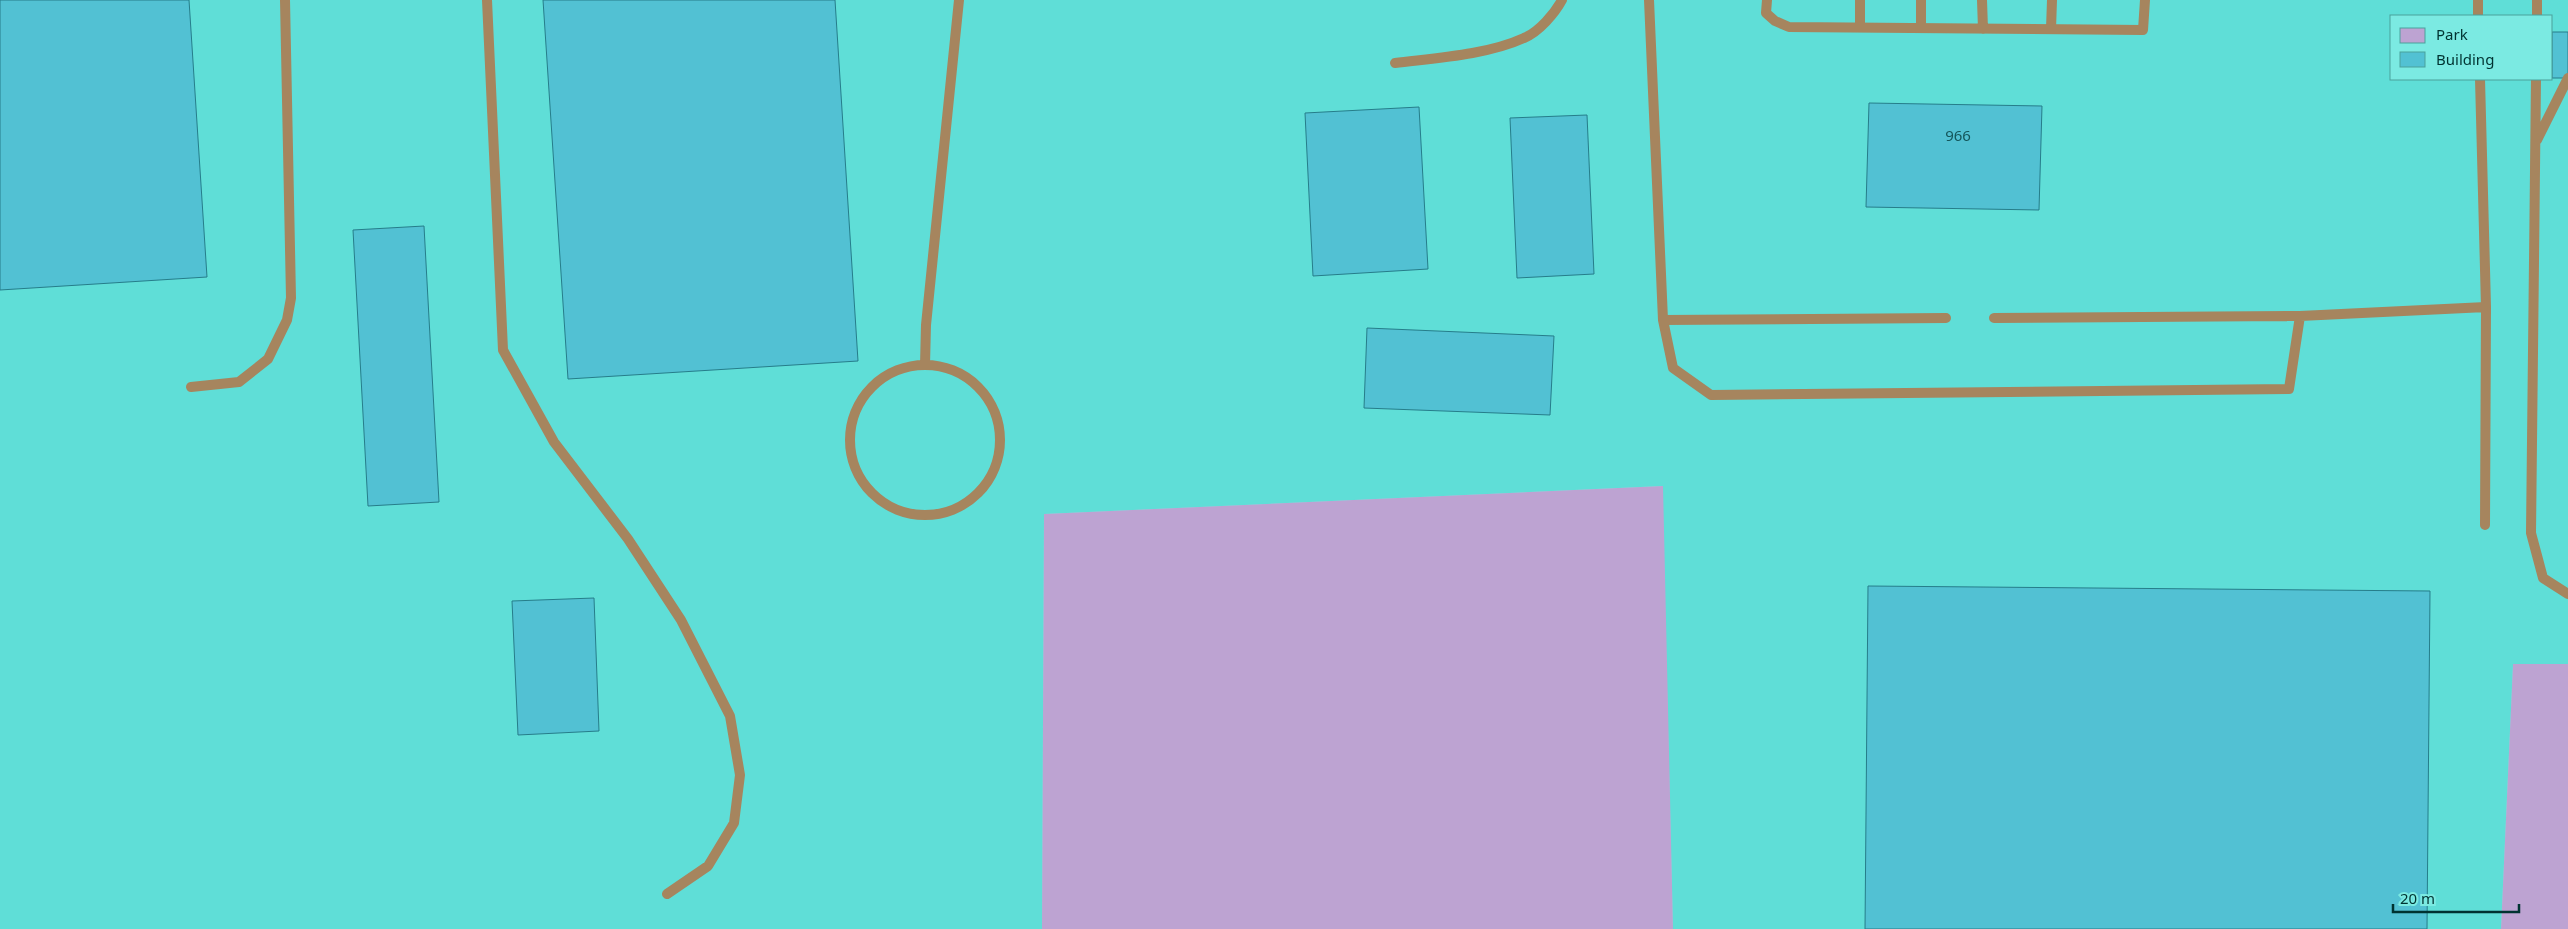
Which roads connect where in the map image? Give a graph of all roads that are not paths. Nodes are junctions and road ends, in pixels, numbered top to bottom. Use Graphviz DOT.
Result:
graph roads {
  1 [pos="285,0"];
  2 [pos="487,0"];
  3 [pos="959,0"];
  4 [pos="1562,0"];
  5 [pos="1649,0"];
  6 [pos="1767,0"];
  7 [pos="1860,0"];
  8 [pos="1921,0"];
  9 [pos="1982,0"];
  10 [pos="2052,0"];
  11 [pos="2145,0"];
  12 [pos="2478,0"];
  13 [pos="2537,0"];
  14 [pos="2478,15"];
  15 [pos="2537,15"];
  16 [pos="1860,27"];
  17 [pos="1921,28"];
  18 [pos="1983,29"];
  19 [pos="2051,29"];
  20 [pos="1395,63"];
  21 [pos="2568,78"];
  22 [pos="2480,80"];
  23 [pos="2536,80"];
  24 [pos="2536,142"];
  25 [pos="2486,307"];
  26 [pos="2300,316"];
  27 [pos="1946,318"];
  28 [pos="1994,318"];
  29 [pos="1663,320"];
  30 [pos="925,365"];
  31 [pos="191,387"];
  32 [pos="2485,526"];
  33 [pos="2568,594"];
  34 [pos="667,894"];
  1 -- 31 [label="lane"];
  2 -- 34 [label="lane"];
  3 -- 30 [label="lane"];
  4 -- 20 [label="lane"];
  5 -- 29 [label="lane"];
  6 -- 16 [label="lane"];
  7 -- 16 [label="lane"];
  8 -- 17 [label="lane"];
  9 -- 18 [label="lane"];
  10 -- 19 [label="lane"];
  11 -- 19 [label="lane"];
  12 -- 14 [label="lane"];
  13 -- 15 [label="lane"];
  16 -- 17 [label="lane"];
  17 -- 18 [label="lane"];
  18 -- 19 [label="lane"];
  21 -- 24 [label="lane"];
  22 -- 25 [label="lane"];
  23 -- 24 [label="lane"];
  24 -- 33 [label="lane"];
  25 -- 26 [label="lane"];
  25 -- 32 [label="lane"];
  26 -- 28 [label="lane"];
  26 -- 29 [label="lane"];
  27 -- 29 [label="lane"];
  30 -- 30 [label="lane"];
}
